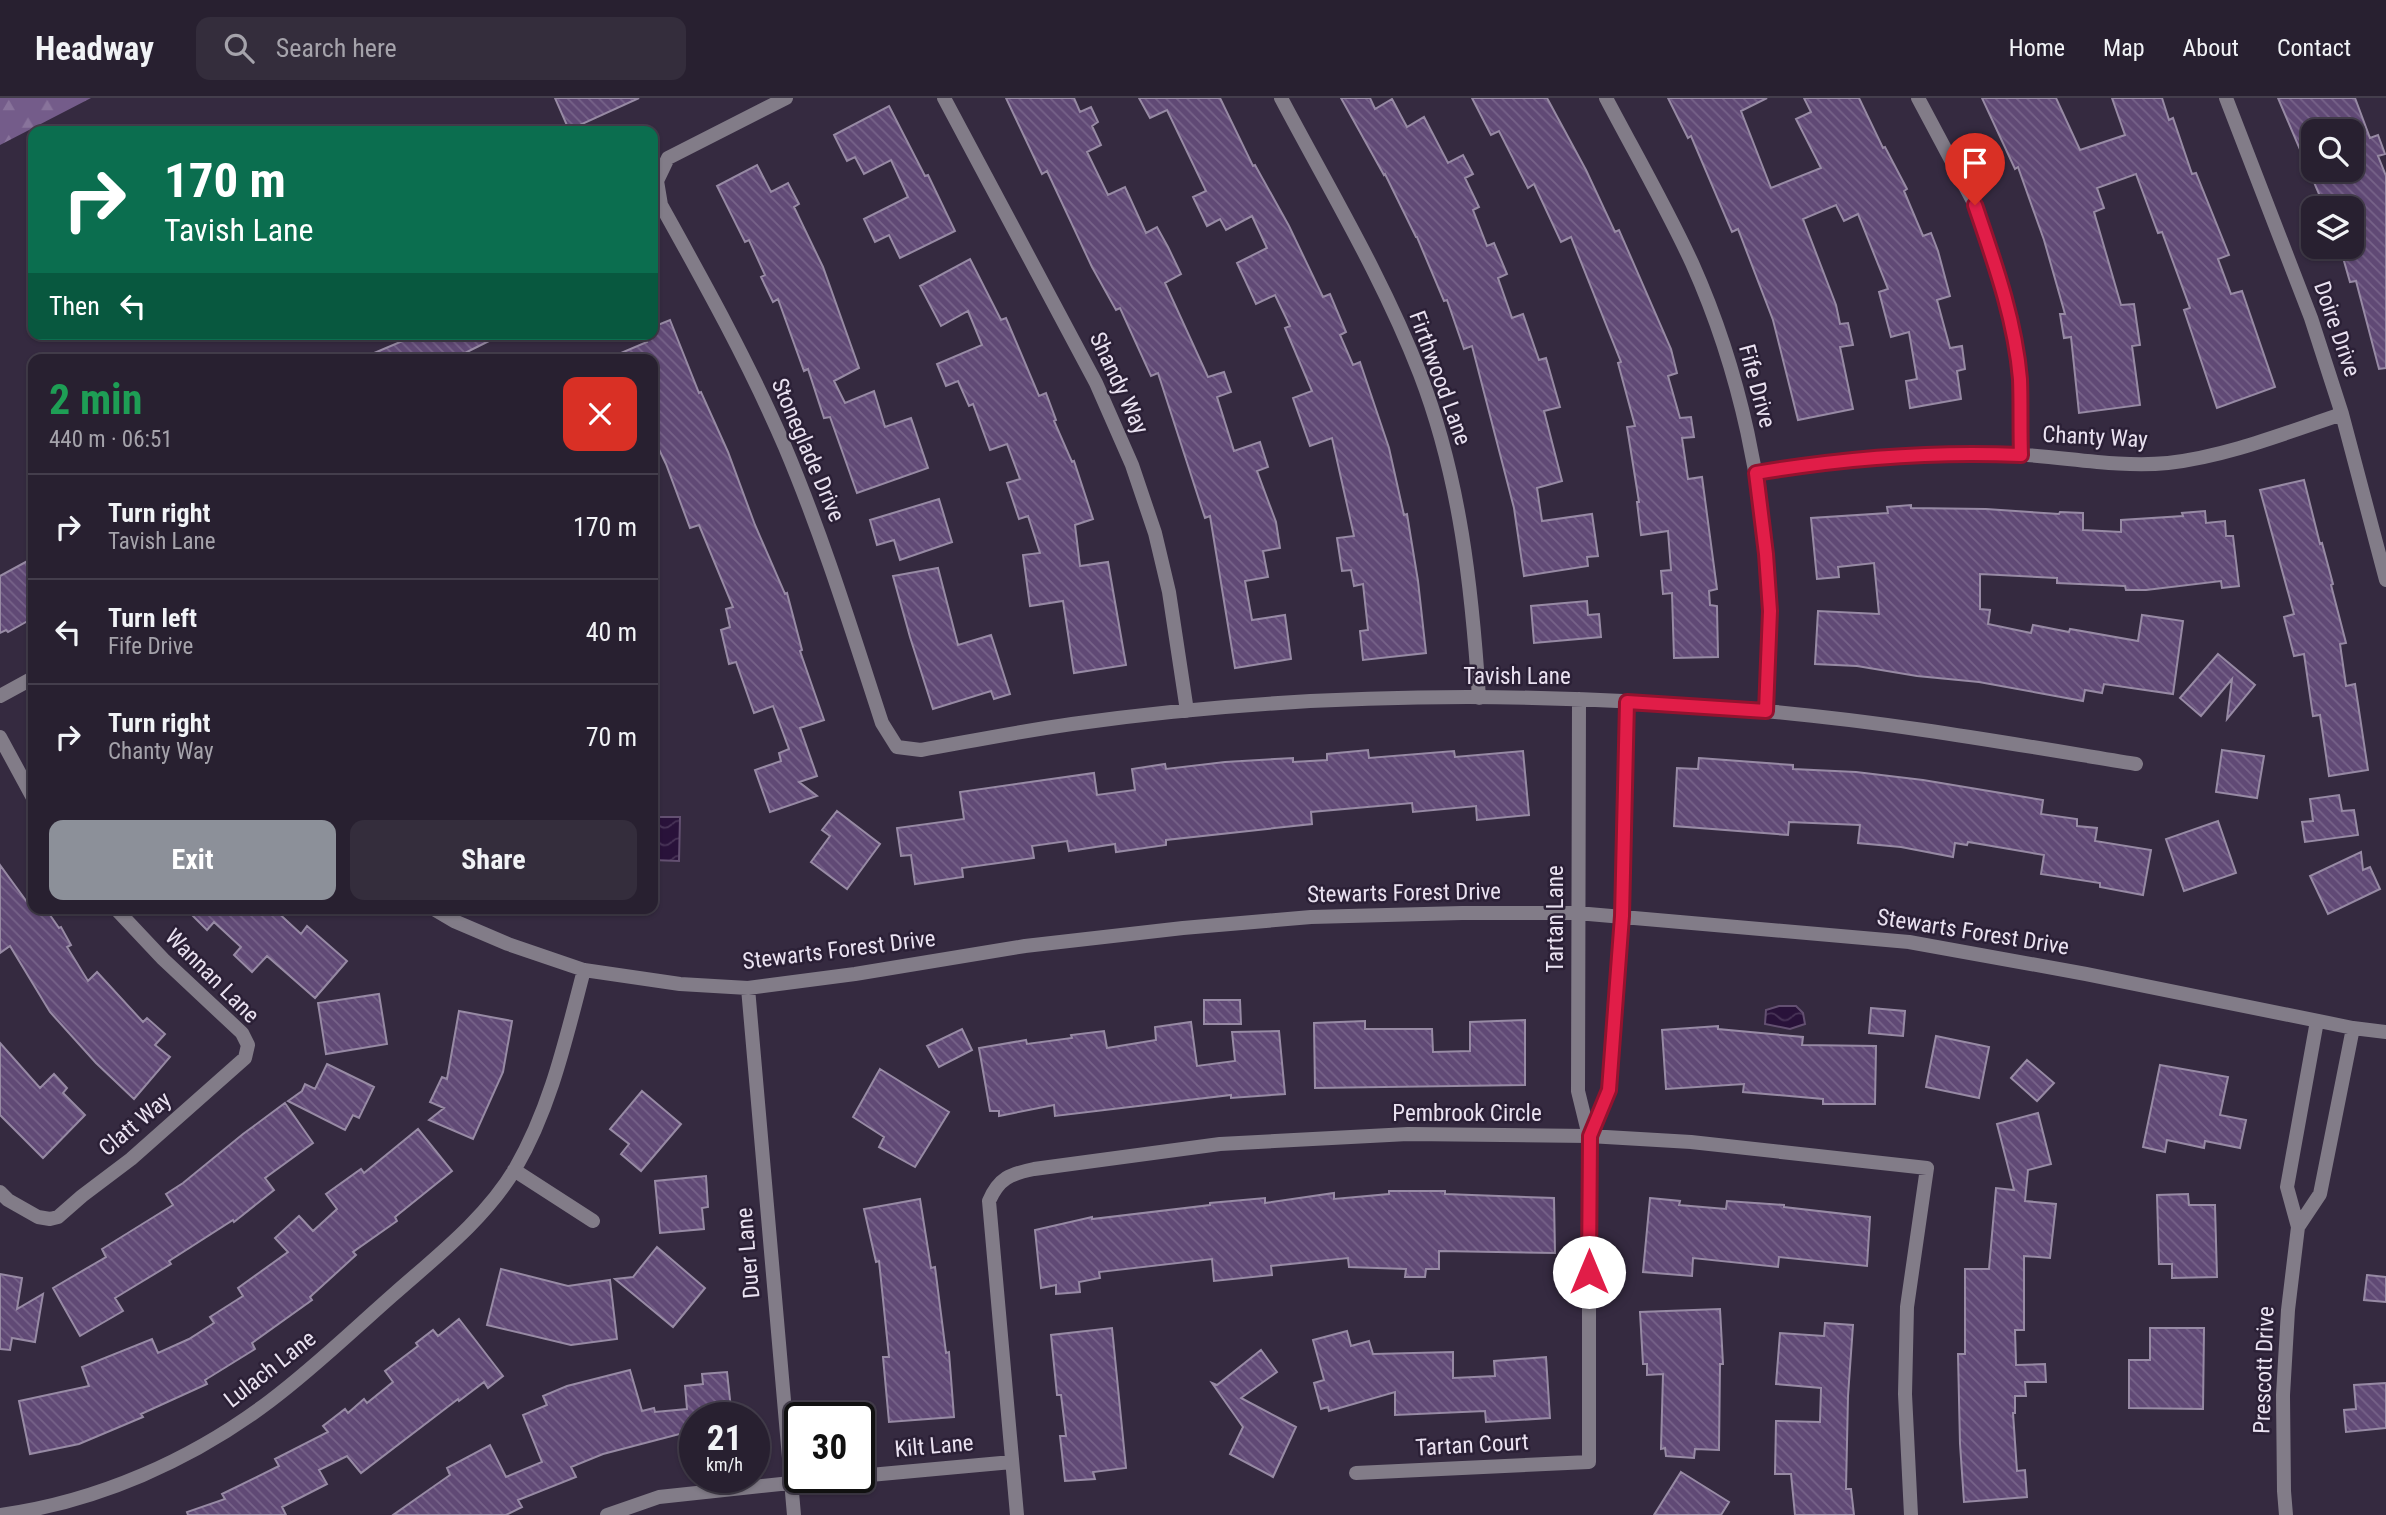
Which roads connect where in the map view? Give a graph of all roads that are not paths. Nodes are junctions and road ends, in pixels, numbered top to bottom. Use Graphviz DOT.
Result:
graph roads {
  1 [pos="786,98"];
  2 [pos="944,98"];
  3 [pos="1281,98"];
  4 [pos="1606,98"];
  5 [pos="1918,98"];
  6 [pos="2226,98"];
  7 [pos="658,179"];
  8 [pos="658,187"];
  9 [pos="2342,414"];
  10 [pos="2021,455"];
  11 [pos="1756,473"];
  12 [pos="2386,580"];
  13 [pos="28,681"];
  14 [pos="0,696"];
  15 [pos="1479,698"];
  16 [pos="1579,699"];
  17 [pos="1627,702"];
  18 [pos="1187,711"];
  19 [pos="1766,711"];
  20 [pos="0,737"];
  21 [pos="897,747"];
  22 [pos="2136,764"];
  23 [pos="28,789"];
  24 [pos="121,914"];
  25 [pos="442,914"];
  26 [pos="1577,914"];
  27 [pos="1622,916"];
  28 [pos="584,970"];
  29 [pos="748,988"];
  30 [pos="2317,1021"];
  31 [pos="2353,1028"];
  32 [pos="2386,1031"];
  33 [pos="248,1045"];
  34 [pos="1590,1136"];
  35 [pos="514,1170"];
  36 [pos="0,1192"];
  37 [pos="593,1221"];
  38 [pos="2298,1227"];
  39 [pos="784,1402"];
  40 [pos="1012,1462"];
  41 [pos="1589,1462"];
  42 [pos="1356,1473"];
  43 [pos="875,1475"];
  44 [pos="784,1483"];
  45 [pos="792,1493"];
  46 [pos="0,1515"];
  47 [pos="607,1515"];
  48 [pos="794,1515"];
  49 [pos="1017,1515"];
  50 [pos="1911,1515"];
  51 [pos="2286,1515"];
  1 -- 7 [label="street, Stoneglade Drive"];
  2 -- 18 [label="street, Shandy Way"];
  3 -- 15 [label="street, Firthwood Lane"];
  4 -- 11 [label="street, Fife Drive"];
  5 -- 10 [label="street"];
  6 -- 9 [label="street, Doire Drive"];
  8 -- 21 [label="street, Stoneglade Drive"];
  9 -- 10 [label="street, Chanty Way"];
  9 -- 12 [label="street, Doire Drive"];
  10 -- 11 [label="street, Chanty Way"];
  11 -- 19 [label="street, Fife Drive"];
  13 -- 14 [label="street"];
  15 -- 16 [label="street, Tavish Lane"];
  15 -- 18 [label="street, Tavish Lane"];
  16 -- 17 [label="street, Tavish Lane"];
  16 -- 26 [label="street, Tartan Lane"];
  17 -- 19 [label="street, Tavish Lane"];
  17 -- 27 [label="street, Tartan Lane"];
  18 -- 21 [label="street, Tavish Lane"];
  19 -- 22 [label="street, Tavish Lane"];
  20 -- 23 [label="street"];
  24 -- 33 [label="street, Wannan Lane"];
  25 -- 28 [label="street, Stewarts Forest Drive"];
  26 -- 27 [label="street, Stewarts Forest Drive"];
  26 -- 29 [label="street, Stewarts Forest Drive"];
  26 -- 34 [label="street, Tartan Lane"];
  27 -- 30 [label="street, Stewarts Forest Drive"];
  27 -- 34 [label="street, Tartan Lane"];
  28 -- 29 [label="street, Stewarts Forest Drive"];
  28 -- 35 [label="street, Lulach Lane"];
  29 -- 39 [label="street, Duer Lane"];
  30 -- 31 [label="street, Stewarts Forest Drive"];
  30 -- 38 [label="street, Prescott Drive"];
  31 -- 32 [label="street, Stewarts Forest Drive"];
  31 -- 38 [label="street, Prescott Drive"];
  33 -- 36 [label="street, Clatt Way"];
  34 -- 40 [label="street, Pembrook Circle"];
  34 -- 41 [label="street, Tartan Lane"];
  34 -- 50 [label="street, Pembrook Circle"];
  35 -- 37 [label="street"];
  35 -- 46 [label="street, Lulach Lane"];
  38 -- 51 [label="street, Prescott Drive"];
  40 -- 43 [label="street, Kilt Lane"];
  40 -- 49 [label="street, Pembrook Circle"];
  41 -- 42 [label="street, Tartan Court"];
  44 -- 47 [label="street"];
  45 -- 48 [label="street, Duer Lane"];
}
